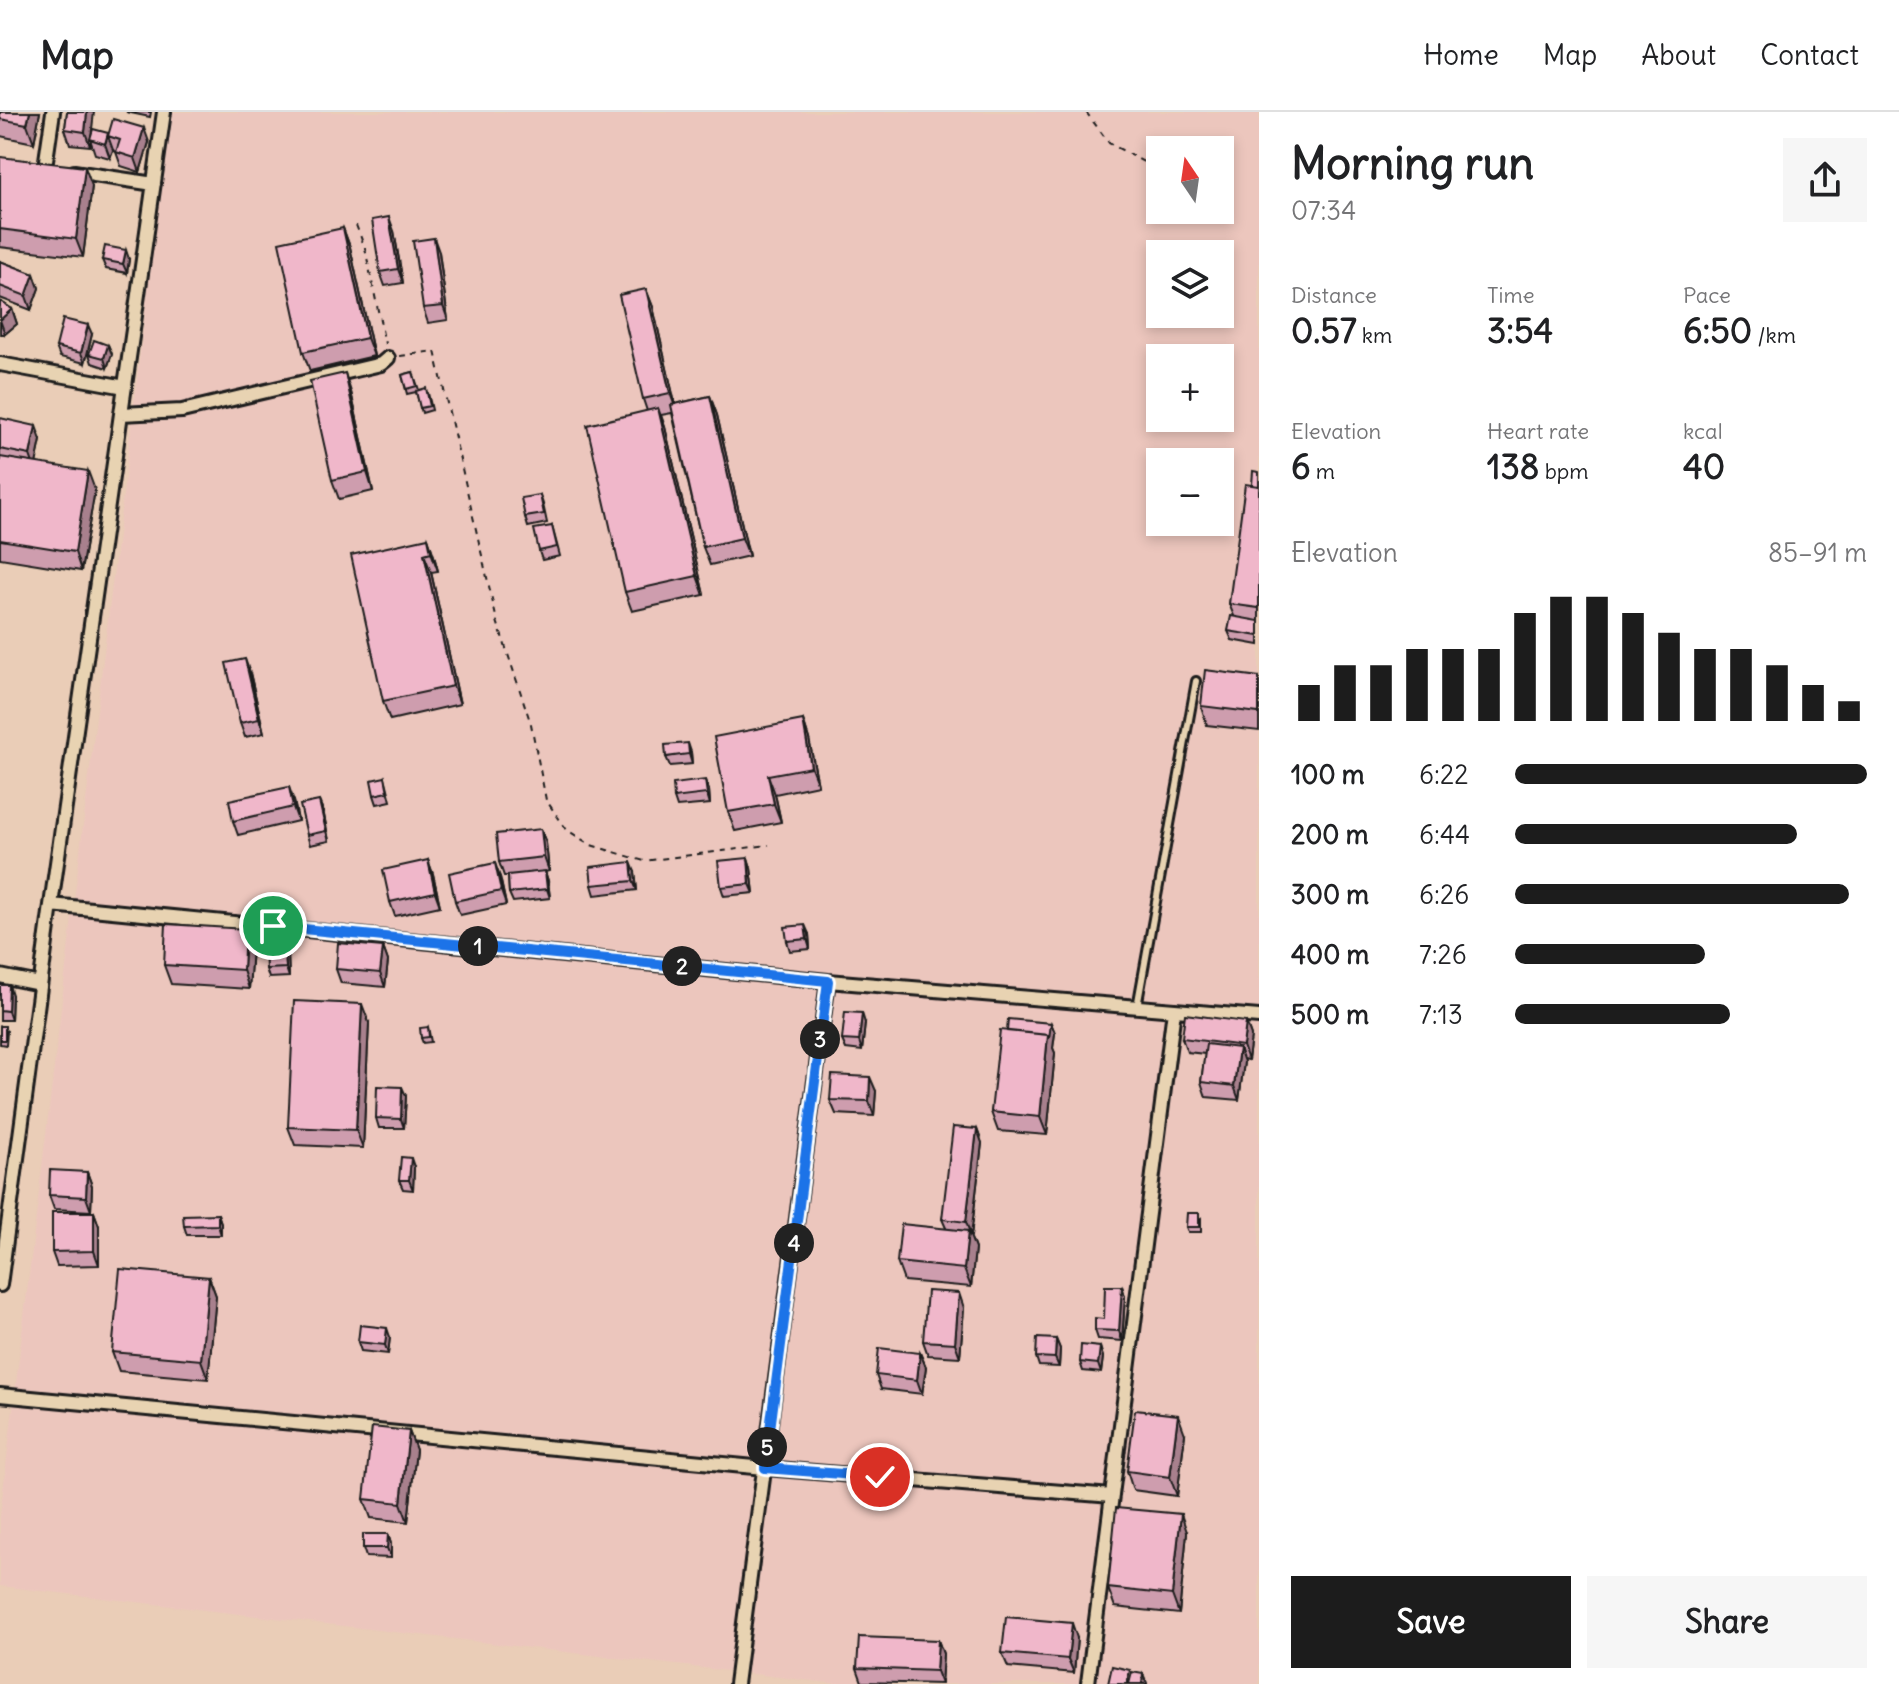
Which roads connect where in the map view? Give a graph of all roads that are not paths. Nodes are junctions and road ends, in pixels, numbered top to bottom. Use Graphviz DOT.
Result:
graph roads {
  1 [pos="53,112"];
  2 [pos="164,112"];
  3 [pos="30,165"];
  4 [pos="45,167"];
  5 [pos="154,184"];
  6 [pos="388,358"];
  7 [pos="0,364"];
  8 [pos="125,387"];
  9 [pos="121,414"];
  10 [pos="1196,681"];
  11 [pos="51,905"];
  12 [pos="0,976"];
  13 [pos="828,981"];
  14 [pos="40,984"];
  15 [pos="1137,1007"];
  16 [pos="1174,1010"];
  17 [pos="1259,1017"];
  18 [pos="0,1285"];
  19 [pos="0,1395"];
  20 [pos="765,1468"];
  21 [pos="1112,1496"];
  22 [pos="1088,1683"];
  23 [pos="736,1684"];
  1 -- 4 [label="street"];
  2 -- 5 [label="street"];
  3 -- 4 [label="street"];
  4 -- 5 [label="street"];
  5 -- 8 [label="street"];
  6 -- 9 [label="street"];
  7 -- 8 [label="street"];
  8 -- 9 [label="street"];
  9 -- 11 [label="street"];
  10 -- 15 [label="lane"];
  11 -- 13 [label="street"];
  11 -- 14 [label="street"];
  12 -- 14 [label="street"];
  13 -- 15 [label="street"];
  13 -- 20 [label="street"];
  14 -- 18 [label="street"];
  15 -- 16 [label="street"];
  16 -- 17 [label="street"];
  16 -- 21 [label="street"];
  19 -- 20 [label="street"];
  20 -- 21 [label="street"];
  20 -- 23 [label="street"];
  21 -- 22 [label="street"];
}
